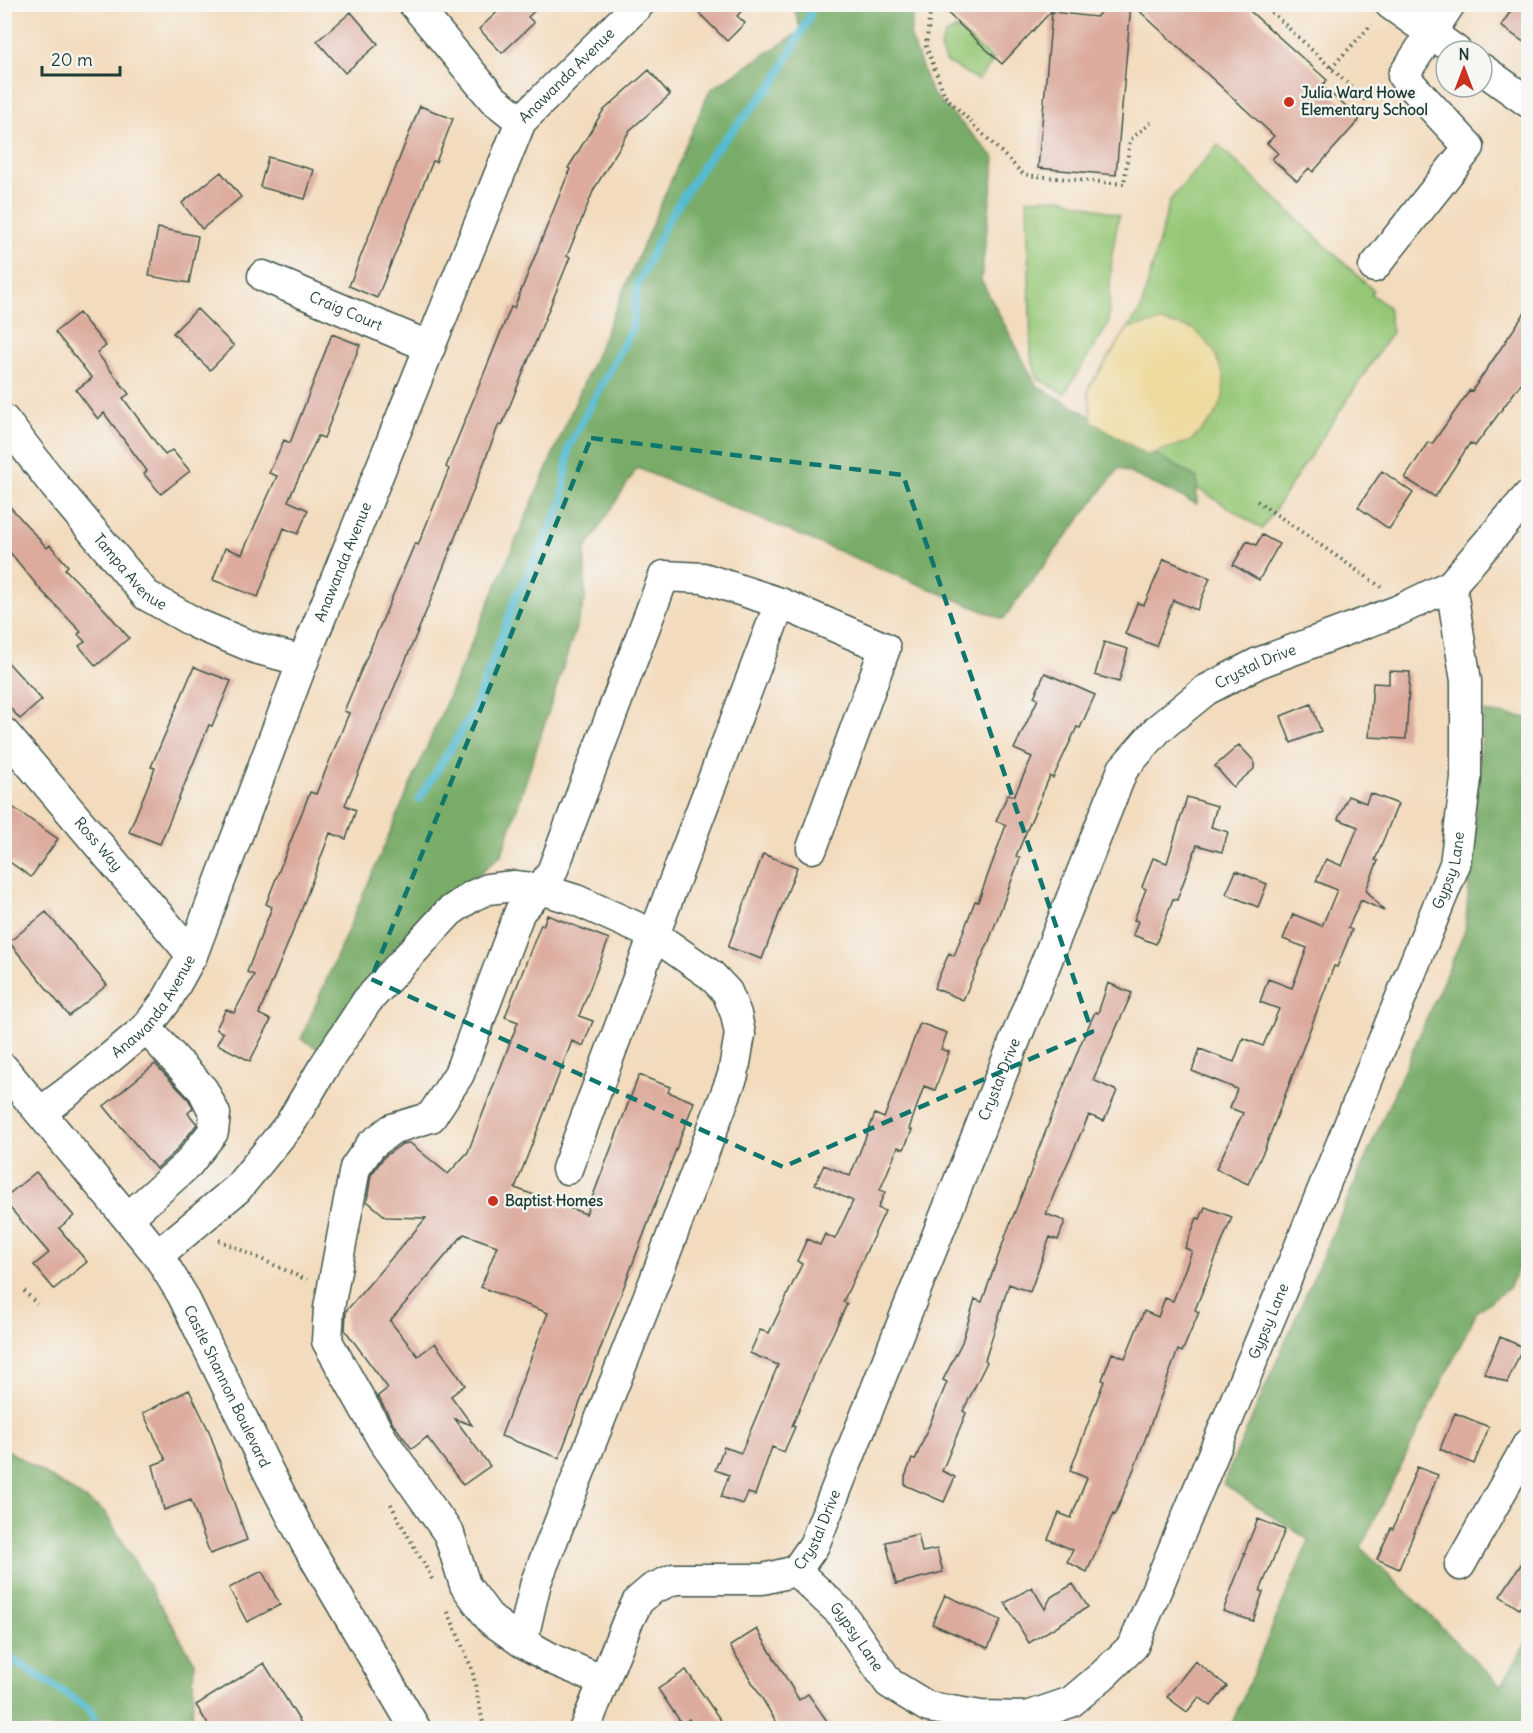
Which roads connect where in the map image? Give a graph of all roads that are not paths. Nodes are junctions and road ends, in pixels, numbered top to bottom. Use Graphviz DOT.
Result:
graph roads {
  1 [pos="414,4"];
  2 [pos="639,4"];
  3 [pos="1449,4"];
  4 [pos="1383,12"];
  5 [pos="1430,32"];
  6 [pos="1440,39"];
  7 [pos="1494,78"];
  8 [pos="1528,102"];
  9 [pos="521,121"];
  10 [pos="1374,267"];
  11 [pos="263,276"];
  12 [pos="430,347"];
  13 [pos="4,420"];
  14 [pos="1528,496"];
  15 [pos="1451,585"];
  16 [pos="780,603"];
  17 [pos="303,661"];
  18 [pos="4,733"];
  19 [pos="812,848"];
  20 [pos="541,889"];
  21 [pos="654,935"];
  22 [pos="192,955"];
  23 [pos="146,1028"];
  24 [pos="4,1069"];
  25 [pos="41,1112"];
  26 [pos="567,1169"];
  27 [pos="129,1217"];
  28 [pos="158,1255"];
  29 [pos="1528,1444"];
  30 [pos="1460,1565"];
  31 [pos="796,1571"];
  32 [pos="522,1642"];
  33 [pos="604,1681"];
  34 [pos="415,1728"];
  35 [pos="585,1728"];
  1 -- 9 [label="street"];
  2 -- 9 [label="street, Anawanda Avenue"];
  3 -- 5 [label="street"];
  4 -- 5 [label="street"];
  5 -- 6 [label="street"];
  5 -- 10 [label="street"];
  7 -- 8 [label="street"];
  9 -- 12 [label="street, Anawanda Avenue"];
  11 -- 12 [label="street, Craig Court"];
  12 -- 17 [label="street, Anawanda Avenue"];
  13 -- 17 [label="street, Tampa Avenue"];
  14 -- 15 [label="street, Crystal Drive"];
  15 -- 31 [label="street, Crystal Drive"];
  15 -- 31 [label="street, Gypsy Lane"];
  16 -- 19 [label="street"];
  16 -- 20 [label="street"];
  16 -- 21 [label="street"];
  17 -- 22 [label="street, Anawanda Avenue"];
  18 -- 22 [label="street, Ross Way"];
  20 -- 21 [label="street"];
  20 -- 28 [label="street"];
  20 -- 32 [label="street"];
  21 -- 26 [label="street"];
  21 -- 32 [label="street"];
  22 -- 23 [label="street, Anawanda Avenue"];
  23 -- 25 [label="street, Anawanda Avenue"];
  23 -- 27 [label="street"];
  24 -- 25 [label="street, Castle Shannon Boulevard"];
  25 -- 27 [label="street, Castle Shannon Boulevard"];
  27 -- 28 [label="street, Castle Shannon Boulevard"];
  28 -- 34 [label="street, Castle Shannon Boulevard"];
  29 -- 30 [label="street"];
  31 -- 33 [label="street, Crystal Drive"];
  32 -- 33 [label="street"];
  33 -- 35 [label="street, Crystal Drive"];
}
